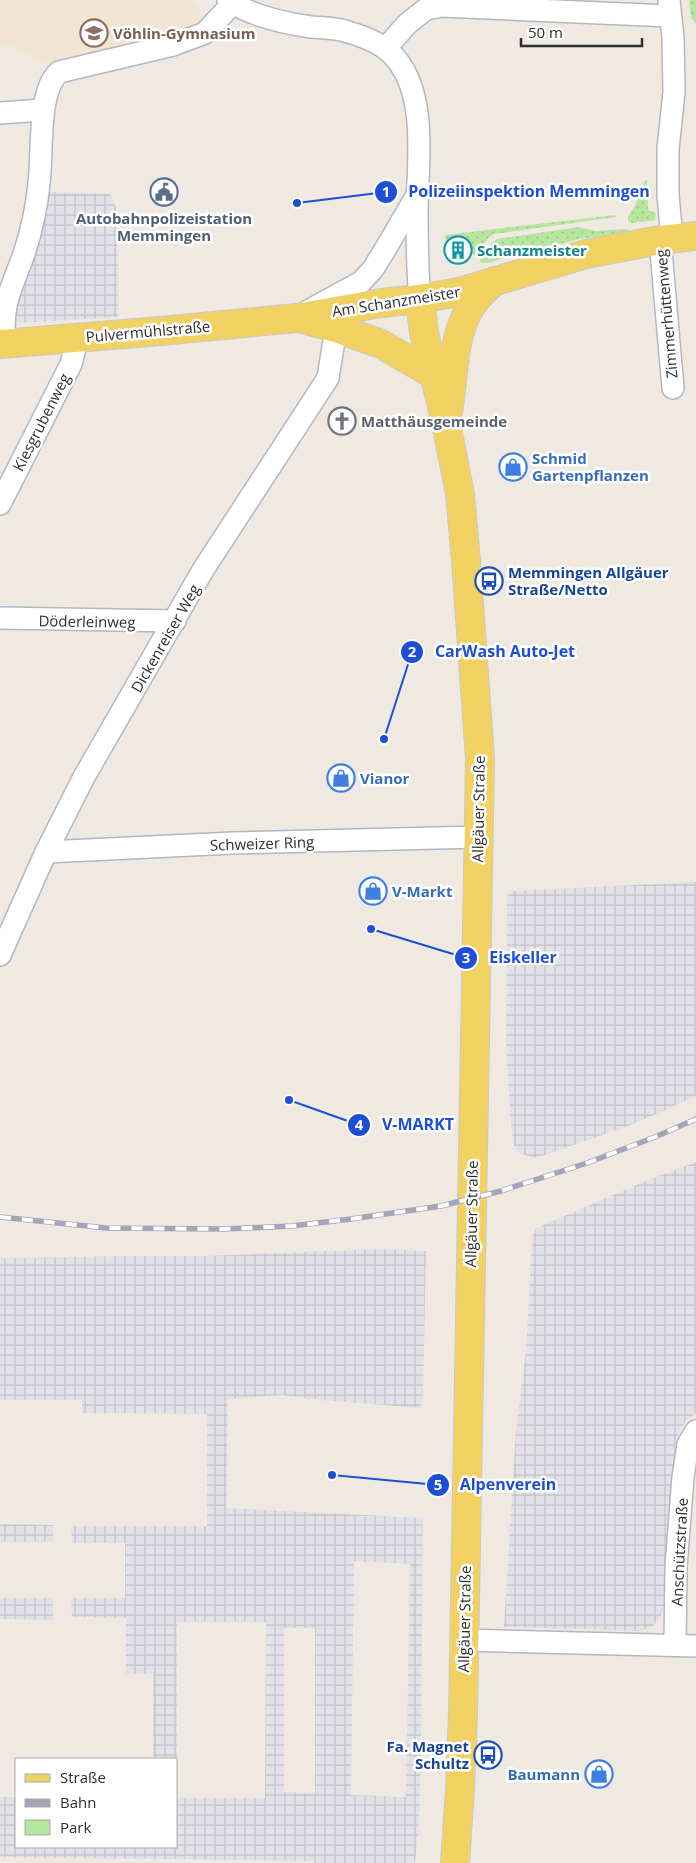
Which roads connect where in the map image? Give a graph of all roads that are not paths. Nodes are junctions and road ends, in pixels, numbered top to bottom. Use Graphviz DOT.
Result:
graph roads {
  1 [pos="230,2"];
  2 [pos="669,8"];
  3 [pos="386,48"];
  4 [pos="42,110"];
  5 [pos="0,113"];
  6 [pos="418,195"];
  7 [pos="676,238"];
  8 [pos="495,281"];
  9 [pos="420,299"];
  10 [pos="296,318"];
  11 [pos="336,328"];
  12 [pos="74,337"];
  13 [pos="2,344"];
  14 [pos="433,374"];
  15 [pos="673,388"];
  16 [pos="446,424"];
  17 [pos="0,504"];
  18 [pos="0,618"];
  19 [pos="174,622"];
  20 [pos="478,837"];
  21 [pos="46,852"];
  22 [pos="0,955"];
  23 [pos="696,1431"];
  24 [pos="464,1640"];
  25 [pos="686,1645"];
  26 [pos="455,1863"];
  1 -- 3 [label="street"];
  1 -- 4 [label="street"];
  2 -- 3 [label="street"];
  2 -- 7 [label="street, Zimmerhüttenweg"];
  3 -- 6 [label="street"];
  4 -- 5 [label="street"];
  4 -- 13 [label="street"];
  6 -- 9 [label="street"];
  6 -- 10 [label="street"];
  7 -- 8 [label="main road, Am Schanzmeister"];
  7 -- 15 [label="street, Zimmerhüttenweg"];
  8 -- 9 [label="main road, Am Schanzmeister"];
  8 -- 16 [label="main road"];
  9 -- 10 [label="main road, Am Schanzmeister"];
  9 -- 14 [label="main road, Allgäuer Straße"];
  10 -- 11 [label="main road"];
  10 -- 12 [label="main road, Pulvermühlstraße"];
  11 -- 14 [label="main road"];
  11 -- 19 [label="street, Dickenreiser Weg"];
  12 -- 13 [label="main road, Pulvermühlstraße"];
  12 -- 17 [label="street, Kiesgrubenweg"];
  14 -- 16 [label="main road, Allgäuer Straße"];
  16 -- 20 [label="main road, Allgäuer Straße"];
  18 -- 19 [label="street, Döderleinweg"];
  19 -- 21 [label="street, Dickenreiser Weg"];
  20 -- 21 [label="street, Schweizer Ring"];
  20 -- 24 [label="main road, Allgäuer Straße"];
  21 -- 22 [label="street, Dickenreiser Weg"];
  23 -- 25 [label="street, Anschützstraße"];
  24 -- 25 [label="street, Anschützstraße"];
  24 -- 26 [label="main road, Allgäuer Straße"];
}
